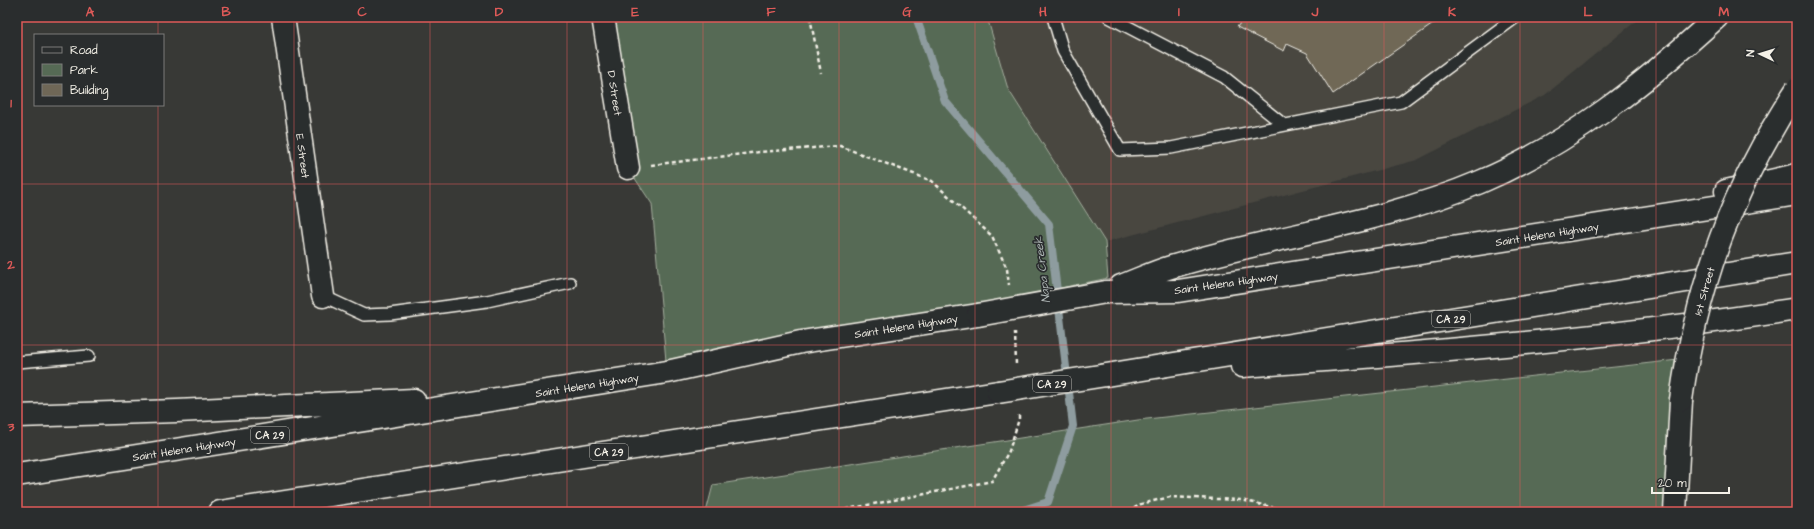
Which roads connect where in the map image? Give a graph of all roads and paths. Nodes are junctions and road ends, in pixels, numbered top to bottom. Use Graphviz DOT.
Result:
graph roads {
  1 [pos="283,17"];
  2 [pos="603,17"];
  3 [pos="810,17"];
  4 [pos="1053,17"];
  5 [pos="1109,17"];
  6 [pos="1516,17"];
  7 [pos="1717,17"];
  8 [pos="821,73"];
  9 [pos="1797,89"];
  10 [pos="1284,125"];
  11 [pos="628,168"];
  12 [pos="1797,175"];
  13 [pos="1797,194"];
  14 [pos="1518,238"];
  15 [pos="1797,263"];
  16 [pos="570,283"];
  17 [pos="1010,292"];
  18 [pos="1106,292"];
  19 [pos="323,296"];
  20 [pos="1797,309"];
  21 [pos="1014,324"];
  22 [pos="90,356"];
  23 [pos="17,362"];
  24 [pos="1017,371"];
  25 [pos="1106,375"];
  26 [pos="523,395"];
  27 [pos="1019,411"];
  28 [pos="17,416"];
  29 [pos="17,475"];
  30 [pos="220,512"];
  31 [pos="832,512"];
  32 [pos="1128,512"];
  33 [pos="1293,512"];
  34 [pos="1676,512"];
  1 -- 19 [label="main road, E Street"];
  2 -- 11 [label="main road, D Street"];
  3 -- 8 [label="path"];
  4 -- 10 [label="lane"];
  5 -- 10 [label="lane"];
  6 -- 10 [label="lane"];
  7 -- 18 [label="main road"];
  9 -- 34 [label="main road, 1st Street, bridge"];
  11 -- 17 [label="path"];
  12 -- 14 [label="main road"];
  13 -- 14 [label="main road, Saint Helena Highway / CA 29"];
  14 -- 18 [label="main road, Saint Helena Highway / CA 29"];
  15 -- 25 [label="main road, CA 29"];
  16 -- 19 [label="lane"];
  18 -- 26 [label="main road, Saint Helena Highway / CA 29, bridge"];
  20 -- 25 [label="main road"];
  21 -- 24 [label="path"];
  22 -- 23 [label="lane"];
  25 -- 30 [label="main road, CA 29, bridge"];
  26 -- 28 [label="main road"];
  26 -- 29 [label="main road, Saint Helena Highway / CA 29"];
  27 -- 31 [label="path"];
  32 -- 33 [label="path"];
}
